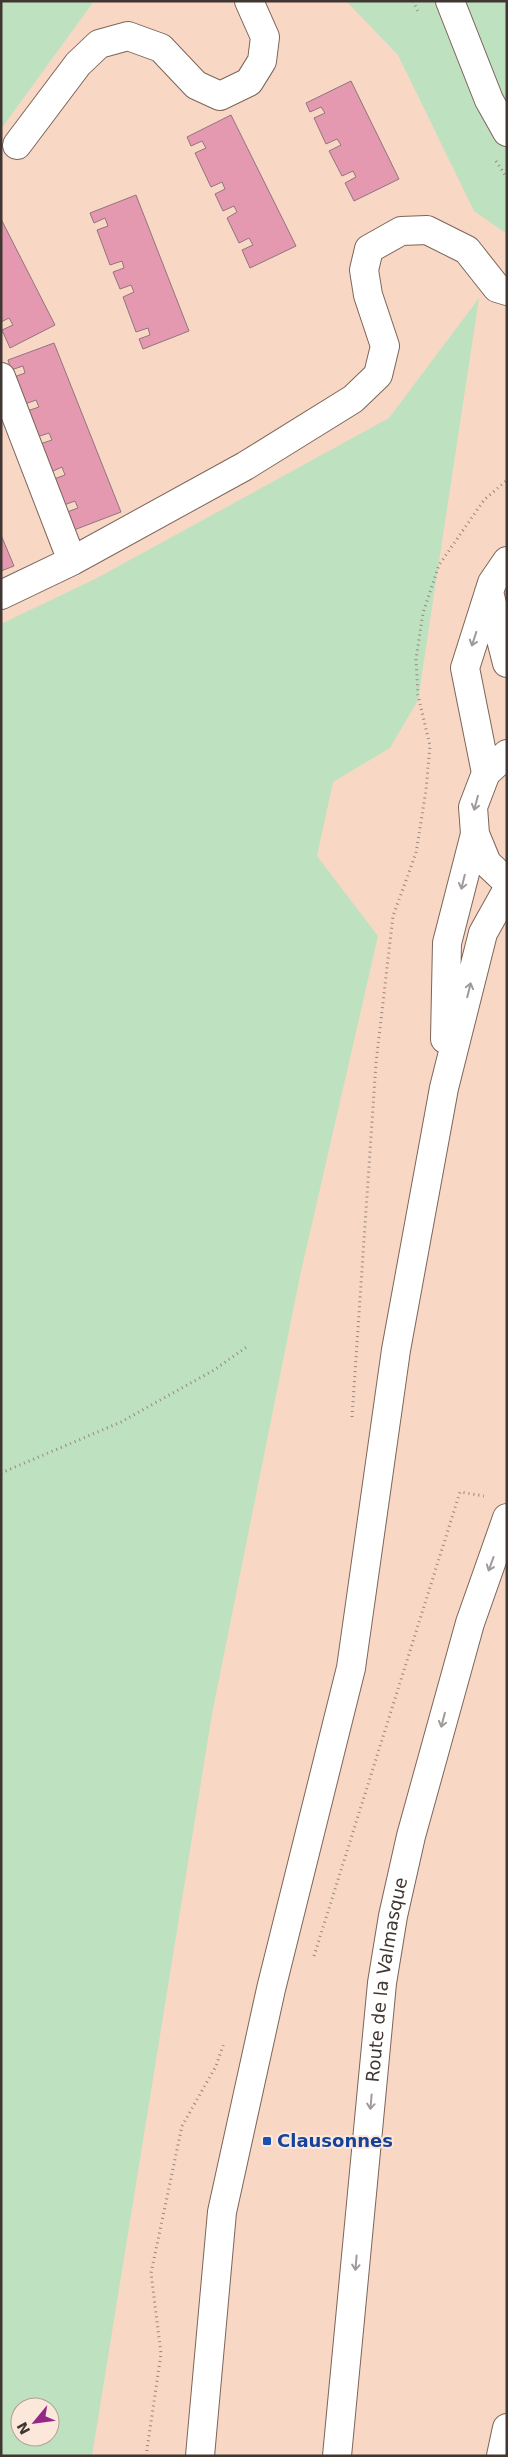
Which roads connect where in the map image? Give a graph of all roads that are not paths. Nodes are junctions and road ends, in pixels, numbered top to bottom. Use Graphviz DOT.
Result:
graph roads {
  1 [pos="249,1"];
  2 [pos="450,1"];
  3 [pos="507,132"];
  4 [pos="17,145"];
  5 [pos="507,291"];
  6 [pos="1,377"];
  7 [pos="72,561"];
  8 [pos="507,561"];
  9 [pos="489,592"];
  10 [pos="1,595"];
  11 [pos="507,663"];
  12 [pos="507,754"];
  13 [pos="486,773"];
  14 [pos="475,834"];
  15 [pos="507,882"];
  16 [pos="507,890"];
  17 [pos="444,1088"];
  18 [pos="507,1518"];
  19 [pos="507,2428"];
  20 [pos="337,2455"];
  21 [pos="200,2456"];
  22 [pos="501,2456"];
  1 -- 4 [label="street"];
  2 -- 3 [label="street"];
  5 -- 7 [label="street"];
  6 -- 7 [label="street"];
  7 -- 10 [label="street"];
  8 -- 9 [label="street"];
  9 -- 11 [label="street"];
  9 -- 13 [label="street, one-way"];
  12 -- 13 [label="street"];
  13 -- 14 [label="street, one-way"];
  14 -- 15 [label="street"];
  14 -- 17 [label="street, one-way"];
  17 -- 16 [label="street, one-way"];
  17 -- 21 [label="street"];
  18 -- 20 [label="street, Route de la Valmasque, one-way"];
  19 -- 22 [label="street"];
}
